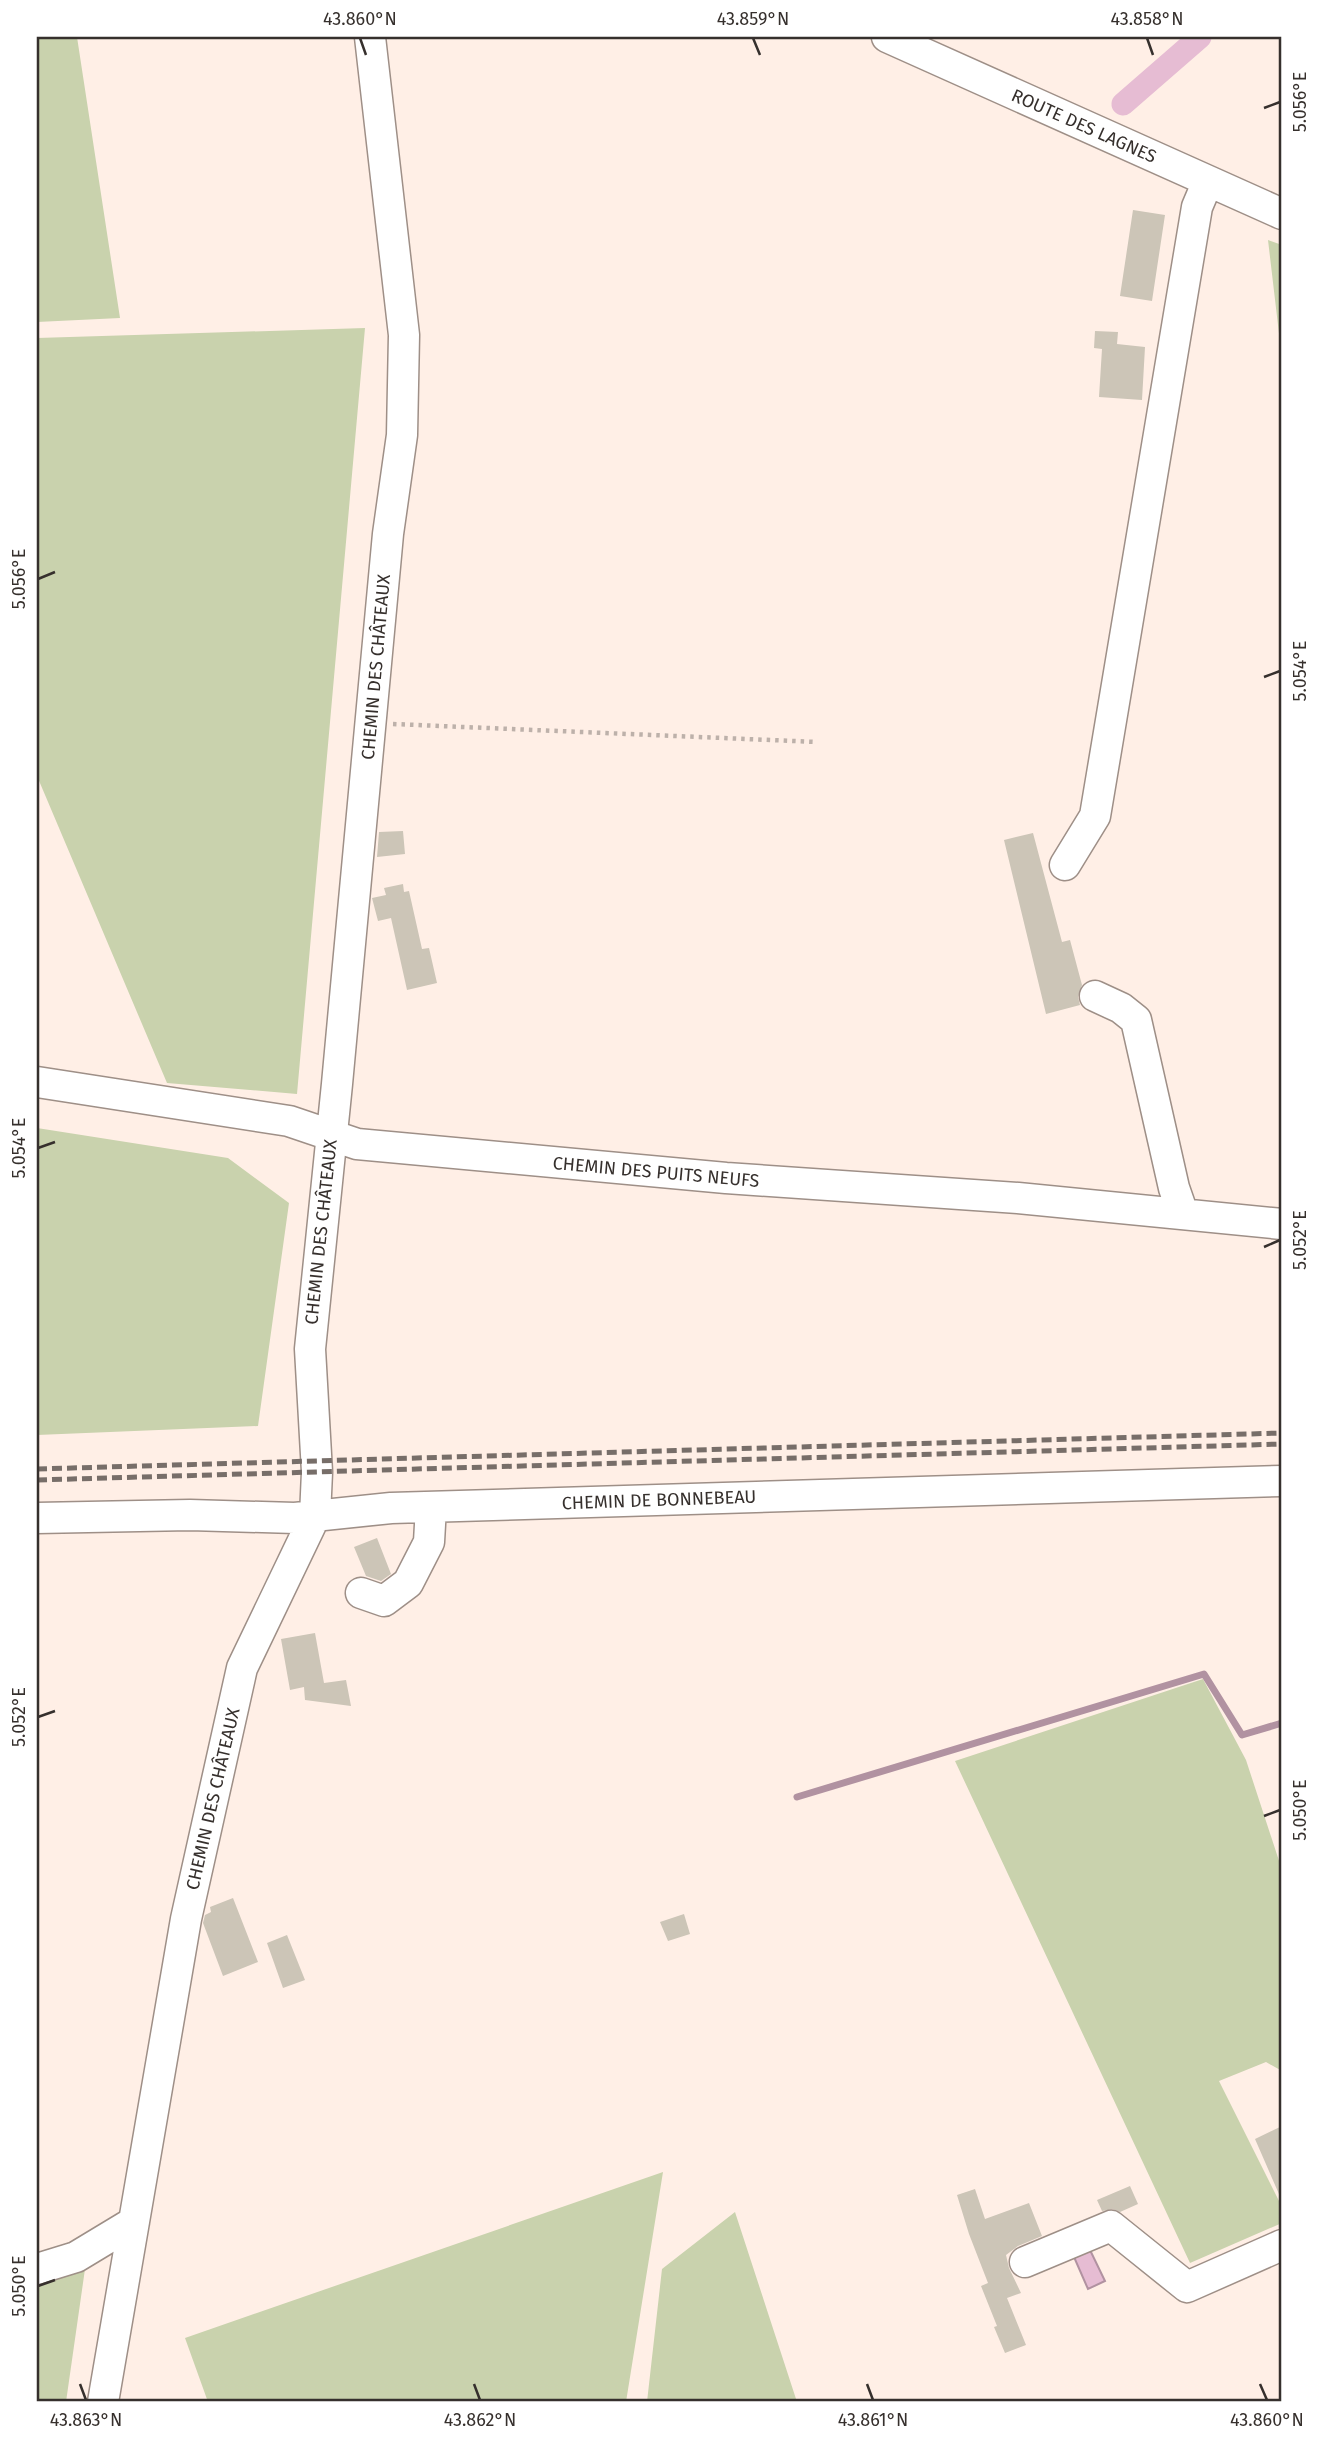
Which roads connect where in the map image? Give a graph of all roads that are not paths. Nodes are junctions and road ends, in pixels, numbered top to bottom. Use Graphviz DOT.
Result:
graph roads {
  1 [pos="370,37"];
  2 [pos="887,37"];
  3 [pos="1208,181"];
  4 [pos="1282,214"];
  5 [pos="1065,865"];
  6 [pos="1095,996"];
  7 [pos="37,1082"];
  8 [pos="330,1136"];
  9 [pos="1182,1214"];
  10 [pos="1282,1224"];
  11 [pos="1282,1481"];
  12 [pos="431,1507"];
  13 [pos="315,1516"];
  14 [pos="37,1518"];
  15 [pos="361,1593"];
  16 [pos="134,2222"];
  17 [pos="1282,2245"];
  18 [pos="1025,2262"];
  19 [pos="37,2269"];
  20 [pos="103,2402"];
  1 -- 8 [label="street, CHEMIN DES CHÂTEAUX"];
  2 -- 3 [label="street, ROUTE DES LAGNES"];
  3 -- 4 [label="street, ROUTE DES LAGNES"];
  3 -- 5 [label="street"];
  6 -- 9 [label="street"];
  7 -- 8 [label="street, CHEMIN DES PUITS NEUFS"];
  8 -- 9 [label="street, CHEMIN DES PUITS NEUFS"];
  8 -- 13 [label="street, CHEMIN DES CHÂTEAUX"];
  9 -- 10 [label="street, CHEMIN DES PUITS NEUFS"];
  11 -- 12 [label="street, CHEMIN DE BONNEBEAU"];
  12 -- 13 [label="street, CHEMIN DE BONNEBEAU"];
  12 -- 15 [label="street"];
  13 -- 14 [label="street, CHEMIN DE BONNEBEAU"];
  13 -- 16 [label="street, CHEMIN DES CHÂTEAUX"];
  16 -- 19 [label="street"];
  16 -- 20 [label="street, CHEMIN DES CHÂTEAUX"];
  17 -- 18 [label="street"];
}
